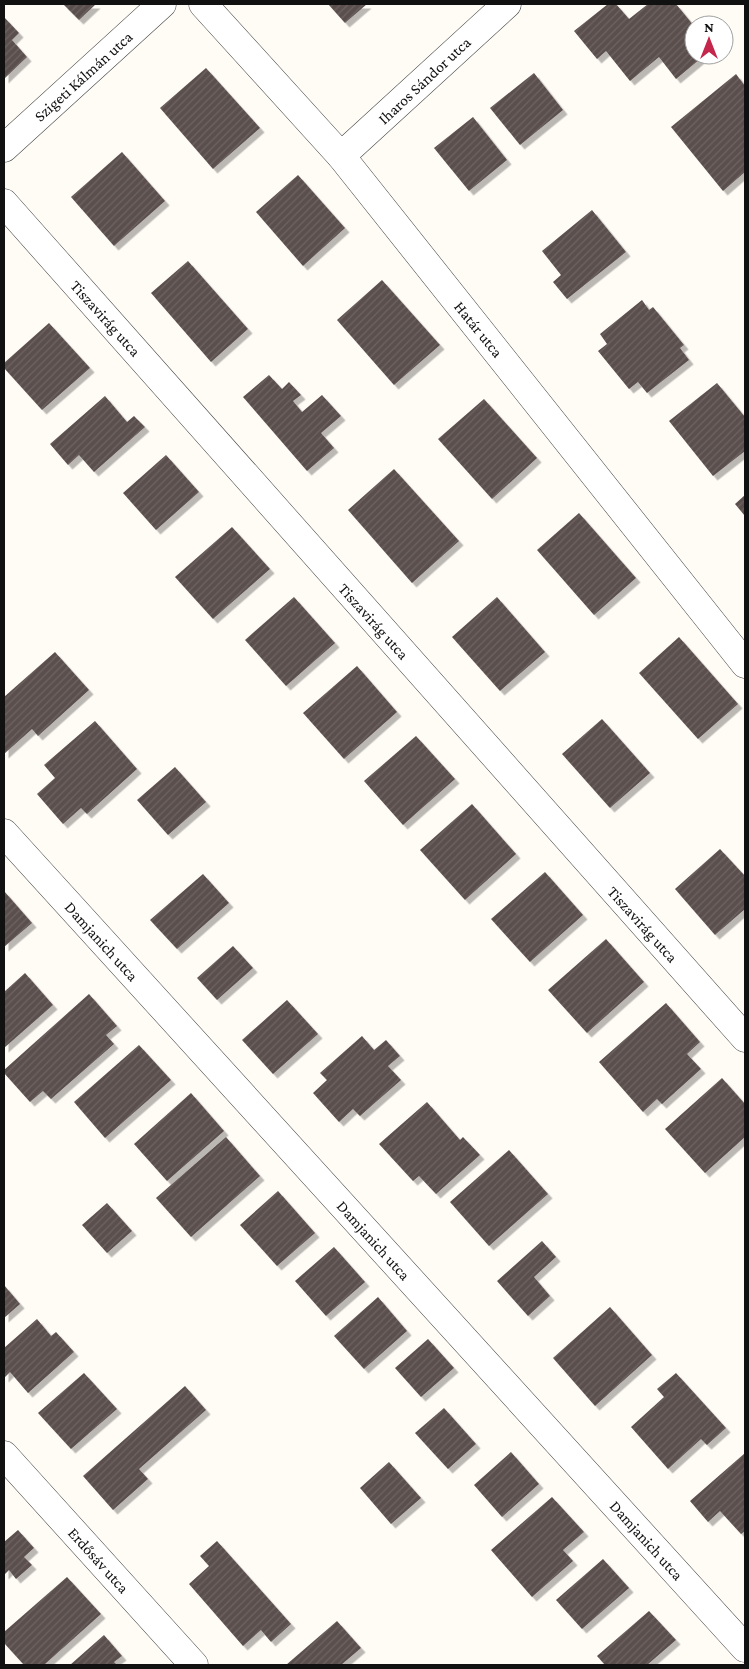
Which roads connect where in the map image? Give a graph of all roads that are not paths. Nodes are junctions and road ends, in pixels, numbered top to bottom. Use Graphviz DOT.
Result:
graph roads {
  1 [pos="162,4"];
  2 [pos="203,4"];
  3 [pos="507,4"];
  4 [pos="4,148"];
  5 [pos="341,156"];
  6 [pos="4,203"];
  7 [pos="745,664"];
  8 [pos="4,833"];
  9 [pos="745,1038"];
  10 [pos="4,1455"];
  11 [pos="745,1648"];
  12 [pos="194,1665"];
  1 -- 4 [label="street, Szigeti Kálmán utca"];
  2 -- 5 [label="street, Határ utca"];
  3 -- 5 [label="street, Iharos Sándor utca"];
  5 -- 7 [label="street, Határ utca"];
  6 -- 9 [label="street, Tiszavirág utca"];
  8 -- 11 [label="street, Damjanich utca"];
  10 -- 12 [label="street, Erdősáv utca"];
}
